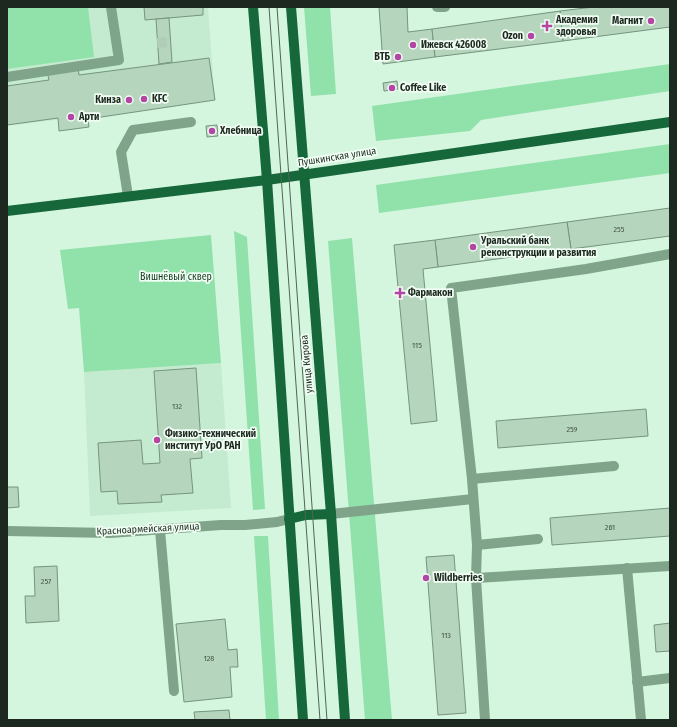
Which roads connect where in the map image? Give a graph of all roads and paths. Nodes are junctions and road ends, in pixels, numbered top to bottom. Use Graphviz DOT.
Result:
graph roads {
  1 [pos="111,7"];
  2 [pos="253,7"];
  3 [pos="291,7"];
  4 [pos="437,7"];
  5 [pos="445,7"];
  6 [pos="7,77"];
  7 [pos="191,122"];
  8 [pos="670,122"];
  9 [pos="303,174"];
  10 [pos="267,180"];
  11 [pos="128,196"];
  12 [pos="7,211"];
  13 [pos="670,254"];
  14 [pos="614,466"];
  15 [pos="472,480"];
  16 [pos="473,499"];
  17 [pos="331,514"];
  18 [pos="289,519"];
  19 [pos="160,530"];
  20 [pos="7,531"];
  21 [pos="538,539"];
  22 [pos="477,545"];
  23 [pos="670,566"];
  24 [pos="627,568"];
  25 [pos="476,578"];
  26 [pos="670,678"];
  27 [pos="637,682"];
  28 [pos="174,691"];
  29 [pos="303,720"];
  30 [pos="345,720"];
  31 [pos="484,720"];
  32 [pos="641,720"];
  1 -- 6 [label="street"];
  2 -- 10 [label="main road"];
  3 -- 9 [label="main road, улица Кирова"];
  4 -- 5 [label="street"];
  7 -- 11 [label="street"];
  8 -- 9 [label="main road, Пушкинская улица"];
  9 -- 10 [label="main road, Пушкинская улица"];
  9 -- 17 [label="main road, улица Кирова"];
  10 -- 11 [label="main road, Пушкинская улица"];
  10 -- 18 [label="main road"];
  11 -- 12 [label="main road, Пушкинская улица"];
  13 -- 15 [label="street"];
  14 -- 15 [label="street"];
  15 -- 16 [label="street"];
  16 -- 17 [label="street"];
  16 -- 22 [label="street"];
  17 -- 18 [label="main road"];
  17 -- 30 [label="main road, улица Кирова"];
  18 -- 19 [label="street, Красноармейская улица"];
  18 -- 29 [label="main road"];
  19 -- 20 [label="street, Красноармейская улица"];
  19 -- 28 [label="street"];
  21 -- 22 [label="street"];
  22 -- 25 [label="street"];
  23 -- 24 [label="street"];
  24 -- 25 [label="street"];
  24 -- 27 [label="street"];
  25 -- 31 [label="street"];
  26 -- 27 [label="street"];
  27 -- 32 [label="street"];
}
